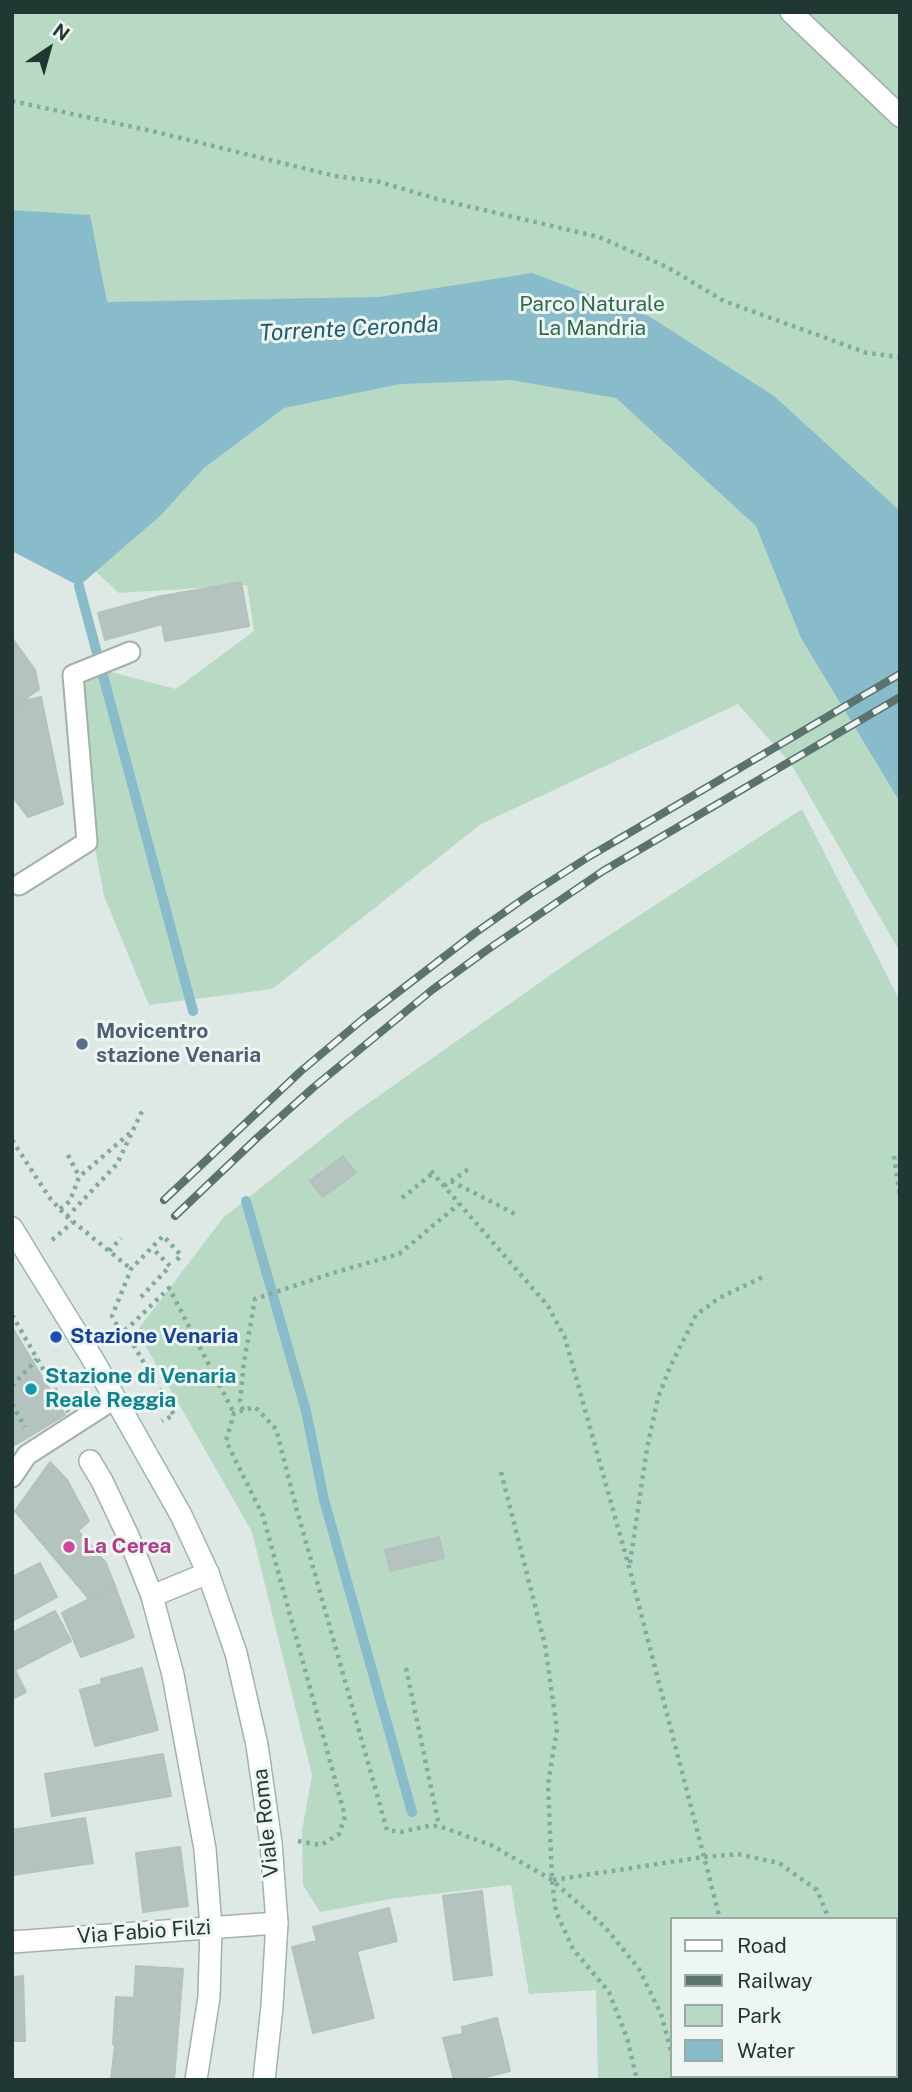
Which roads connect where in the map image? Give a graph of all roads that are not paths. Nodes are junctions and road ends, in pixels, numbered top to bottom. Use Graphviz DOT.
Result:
graph roads {
  1 [pos="791,12"];
  2 [pos="900,116"];
  3 [pos="121,655"];
  4 [pos="19,885"];
  5 [pos="12,1228"];
  6 [pos="114,1399"];
  7 [pos="90,1461"];
  8 [pos="12,1477"];
  9 [pos="208,1573"];
  10 [pos="152,1596"];
  11 [pos="276,1923"];
  12 [pos="211,1927"];
  13 [pos="12,1942"];
  14 [pos="196,2080"];
  15 [pos="264,2080"];
  1 -- 2 [label="street"];
  3 -- 4 [label="lane"];
  5 -- 6 [label="street, Viale Roma, bridge"];
  6 -- 8 [label="lane"];
  6 -- 9 [label="street, Viale Roma"];
  7 -- 10 [label="street"];
  9 -- 10 [label="street"];
  9 -- 11 [label="street, Viale Roma"];
  10 -- 12 [label="street"];
  11 -- 12 [label="street, Via Fabio Filzi"];
  11 -- 15 [label="street, Viale Roma"];
  12 -- 13 [label="street, Via Fabio Filzi"];
  12 -- 14 [label="street"];
}
